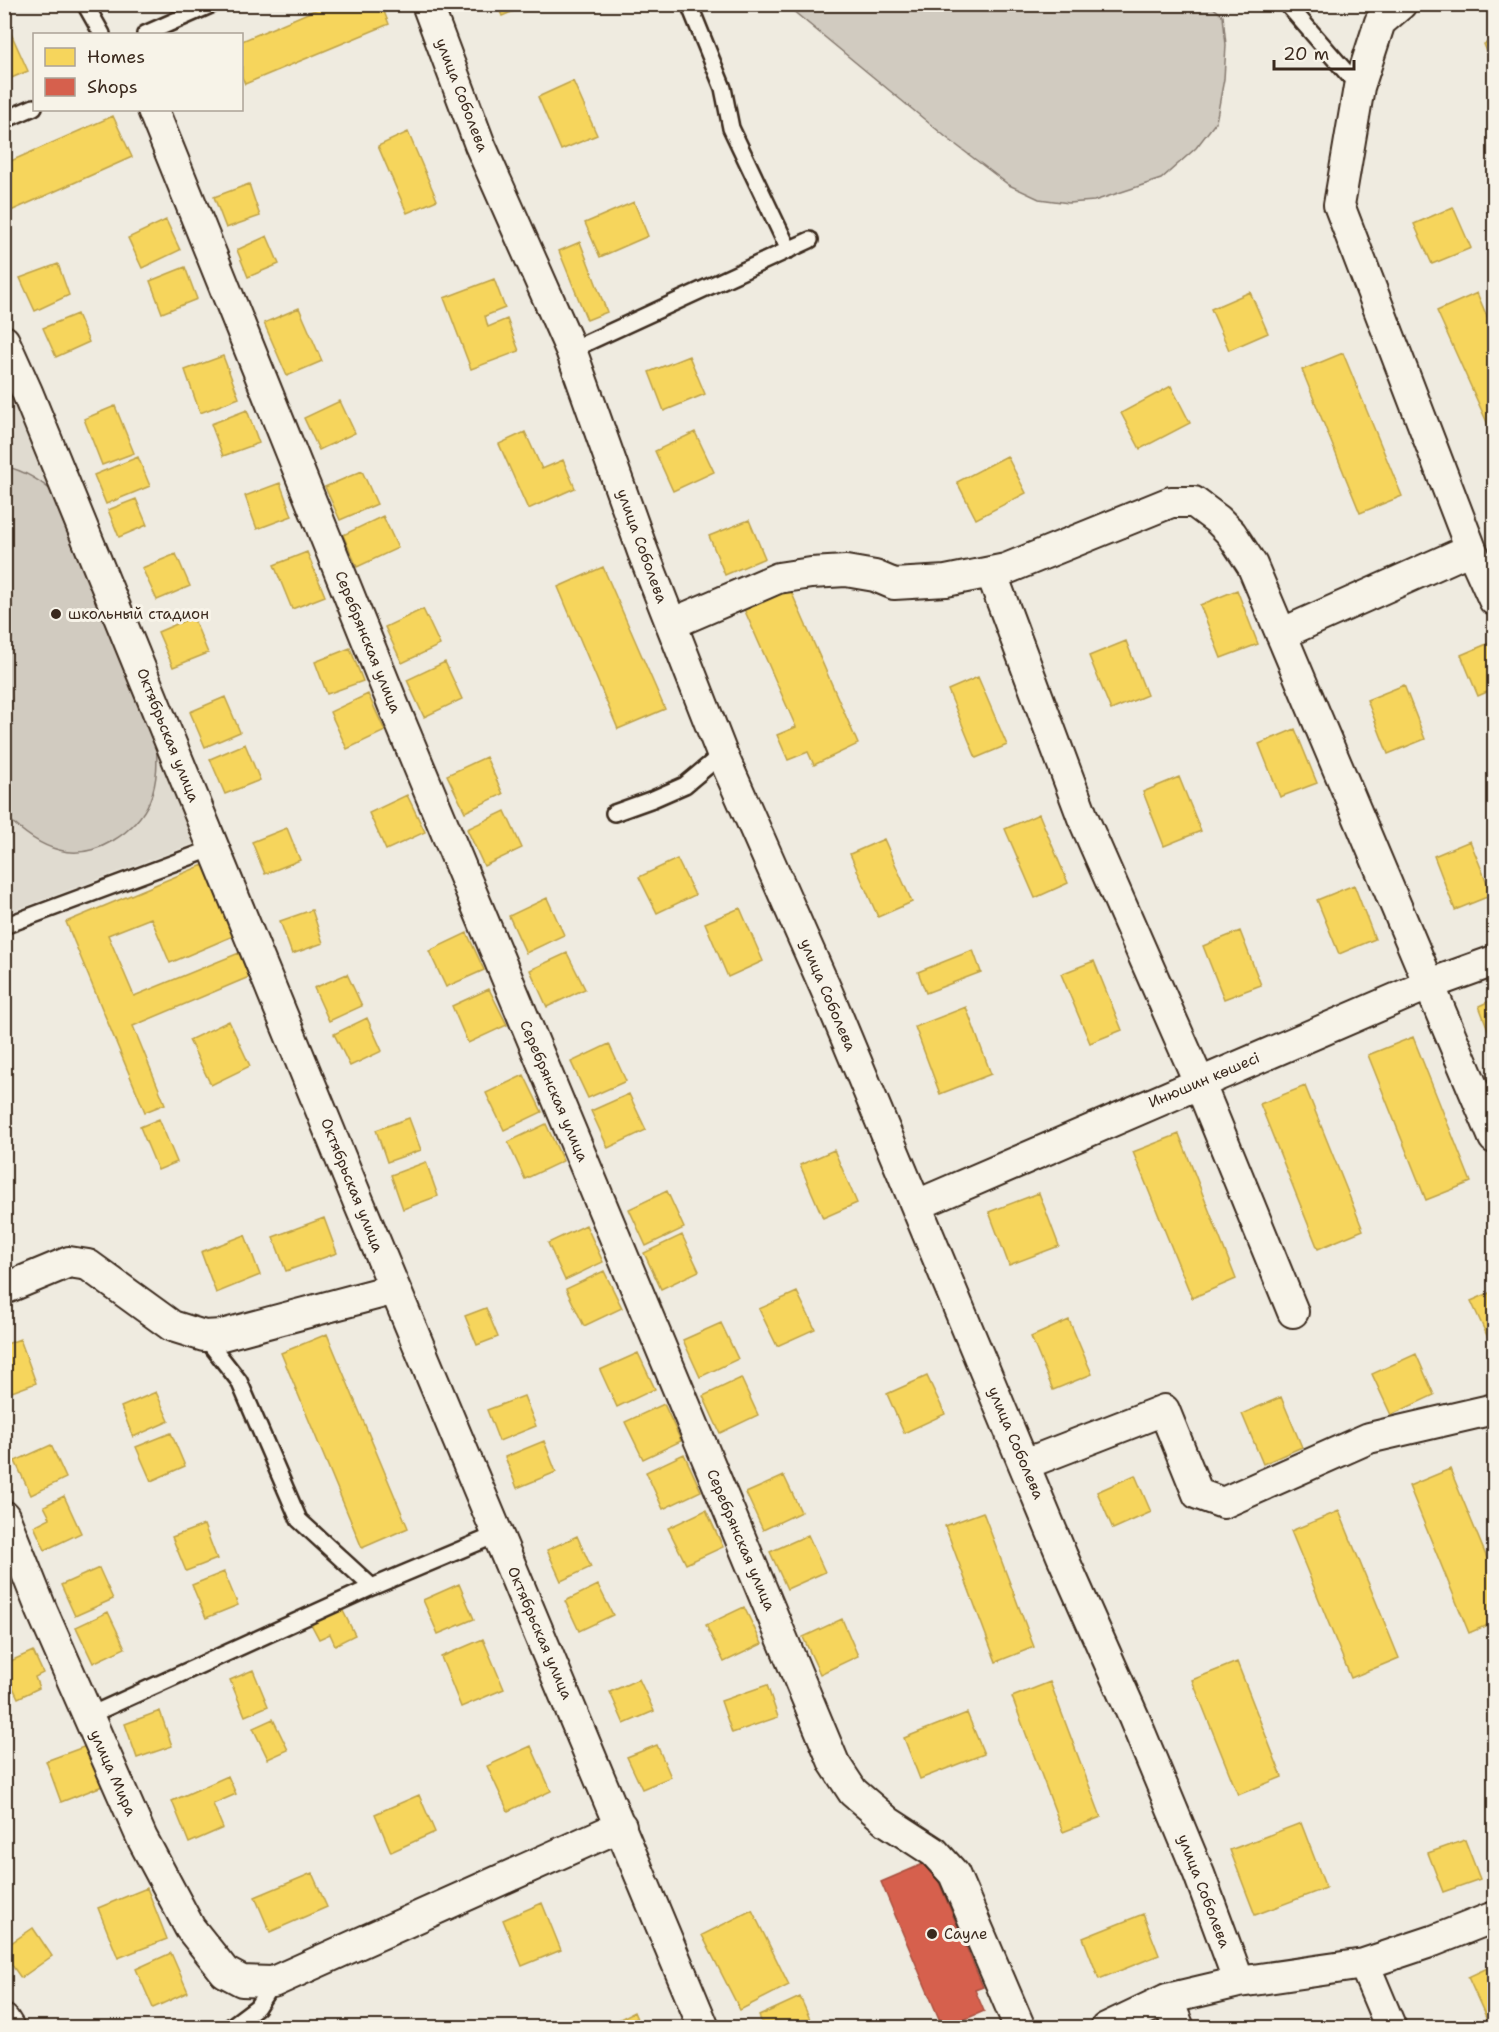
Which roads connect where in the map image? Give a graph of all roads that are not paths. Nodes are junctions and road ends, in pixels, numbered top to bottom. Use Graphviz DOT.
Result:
graph roads {
  1 [pos="85,4"];
  2 [pos="213,4"];
  3 [pos="427,4"];
  4 [pos="689,4"];
  5 [pos="1287,4"];
  6 [pos="1401,4"];
  7 [pos="101,33"];
  8 [pos="147,33"];
  9 [pos="1359,87"];
  10 [pos="33,107"];
  11 [pos="153,111"];
  12 [pos="4,120"];
  13 [pos="810,240"];
  14 [pos="789,250"];
  15 [pos="4,341"];
  16 [pos="571,350"];
  17 [pos="1471,549"];
  18 [pos="992,572"];
  19 [pos="1494,600"];
  20 [pos="671,624"];
  21 [pos="1281,634"];
  22 [pos="722,754"];
  23 [pos="614,813"];
  24 [pos="214,848"];
  25 [pos="4,926"];
  26 [pos="1494,961"];
  27 [pos="1430,984"];
  28 [pos="1199,1082"];
  29 [pos="1494,1138"];
  30 [pos="917,1205"];
  31 [pos="4,1289"];
  32 [pos="395,1289"];
  33 [pos="1293,1312"];
  34 [pos="204,1336"];
  35 [pos="1494,1409"];
  36 [pos="1025,1464"];
  37 [pos="4,1516"];
  38 [pos="498,1534"];
  39 [pos="372,1587"];
  40 [pos="88,1716"];
  41 [pos="621,1826"];
  42 [pos="1494,1917"];
  43 [pos="1364,1964"];
  44 [pos="273,1982"];
  45 [pos="1239,1982"];
  46 [pos="1167,1999"];
  47 [pos="4,2020"];
  48 [pos="9,2028"];
  49 [pos="229,2028"];
  50 [pos="704,2028"];
  51 [pos="1020,2028"];
  52 [pos="1106,2028"];
  53 [pos="1179,2028"];
  54 [pos="1391,2028"];
  1 -- 7 [label="lane"];
  2 -- 8 [label="lane"];
  3 -- 16 [label="street, улица Соболева"];
  4 -- 14 [label="lane"];
  5 -- 9 [label="lane"];
  6 -- 9 [label="street"];
  9 -- 17 [label="street"];
  10 -- 12 [label="lane"];
  11 -- 51 [label="street, Серебрянская улица"];
  13 -- 14 [label="lane"];
  14 -- 16 [label="lane"];
  15 -- 24 [label="street, Октябрьская улица"];
  16 -- 20 [label="street, улица Соболева"];
  17 -- 19 [label="street"];
  17 -- 21 [label="street"];
  18 -- 20 [label="street"];
  18 -- 21 [label="street"];
  18 -- 28 [label="street"];
  20 -- 22 [label="street, улица Соболева"];
  21 -- 27 [label="street"];
  22 -- 23 [label="lane"];
  22 -- 30 [label="street, улица Соболева"];
  24 -- 25 [label="lane"];
  24 -- 32 [label="street, Октябрьская улица"];
  26 -- 27 [label="street, Инюшин көшесі"];
  27 -- 28 [label="street, Инюшин көшесі"];
  27 -- 29 [label="street"];
  28 -- 30 [label="street, Инюшин көшесі"];
  28 -- 33 [label="street"];
  30 -- 36 [label="street, улица Соболева"];
  31 -- 34 [label="street"];
  32 -- 34 [label="street"];
  32 -- 38 [label="street, Октябрьская улица"];
  34 -- 39 [label="lane"];
  35 -- 36 [label="street"];
  36 -- 45 [label="street, улица Соболева"];
  37 -- 40 [label="street, улица Мира"];
  38 -- 39 [label="lane"];
  38 -- 41 [label="street, Октябрьская улица"];
  39 -- 40 [label="lane"];
  40 -- 44 [label="street, улица Мира"];
  41 -- 44 [label="street"];
  41 -- 50 [label="street, Октябрьская улица"];
  42 -- 43 [label="street"];
  43 -- 45 [label="street"];
  43 -- 54 [label="street"];
  44 -- 49 [label="lane"];
  45 -- 46 [label="street"];
  46 -- 52 [label="street"];
  46 -- 53 [label="street"];
  47 -- 48 [label="street"];
}
